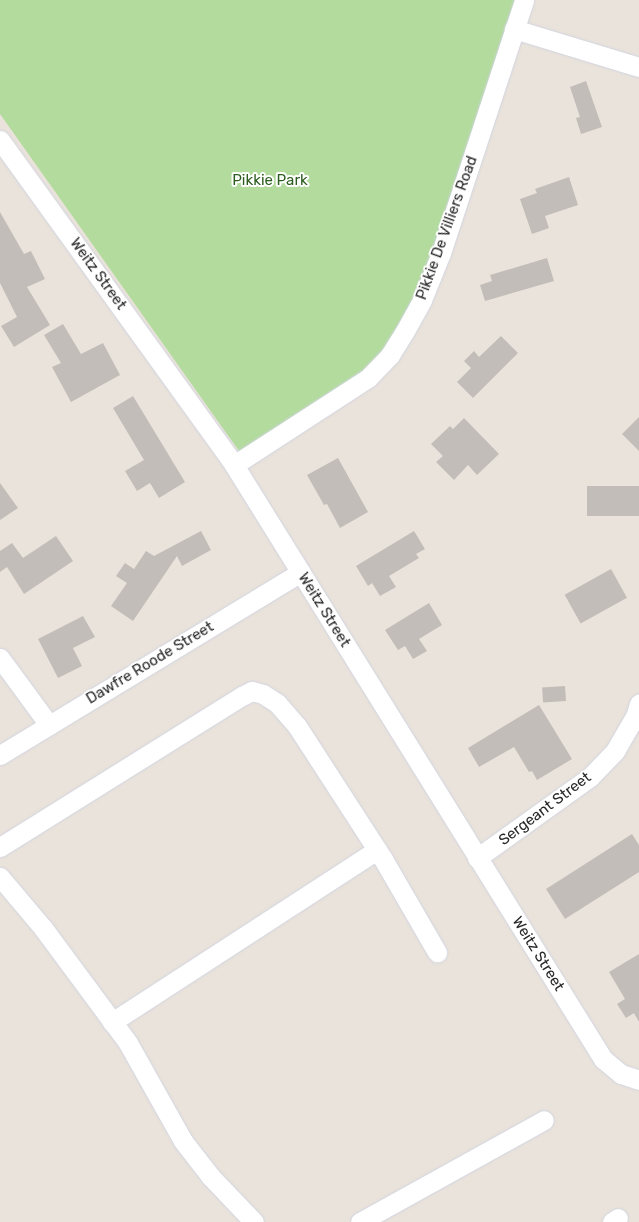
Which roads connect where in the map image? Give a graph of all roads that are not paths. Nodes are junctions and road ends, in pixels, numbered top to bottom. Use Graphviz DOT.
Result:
graph roads {
  1 [pos="524,0"];
  2 [pos="514,30"];
  3 [pos="639,67"];
  4 [pos="0,140"];
  5 [pos="234,465"];
  6 [pos="301,572"];
  7 [pos="0,658"];
  8 [pos="639,704"];
  9 [pos="49,725"];
  10 [pos="0,755"];
  11 [pos="0,846"];
  12 [pos="377,850"];
  13 [pos="477,858"];
  14 [pos="0,877"];
  15 [pos="437,952"];
  16 [pos="112,1022"];
  17 [pos="639,1080"];
  18 [pos="544,1120"];
  19 [pos="254,1222"];
  20 [pos="360,1222"];
  1 -- 2 [label="street, Pikkie De Villiers Road"];
  2 -- 3 [label="street"];
  2 -- 5 [label="street, Pikkie De Villiers Road"];
  4 -- 5 [label="street, Weitz Street"];
  5 -- 6 [label="street, Weitz Street"];
  6 -- 9 [label="street, Dawfre Roode Street"];
  6 -- 13 [label="street, Weitz Street"];
  7 -- 9 [label="street"];
  8 -- 13 [label="street, Sergeant Street"];
  9 -- 10 [label="street, Dawfre Roode Street"];
  11 -- 12 [label="street"];
  12 -- 15 [label="street"];
  12 -- 16 [label="street"];
  13 -- 17 [label="street, Weitz Street"];
  14 -- 16 [label="street"];
  16 -- 19 [label="street"];
  18 -- 20 [label="street"];
}
